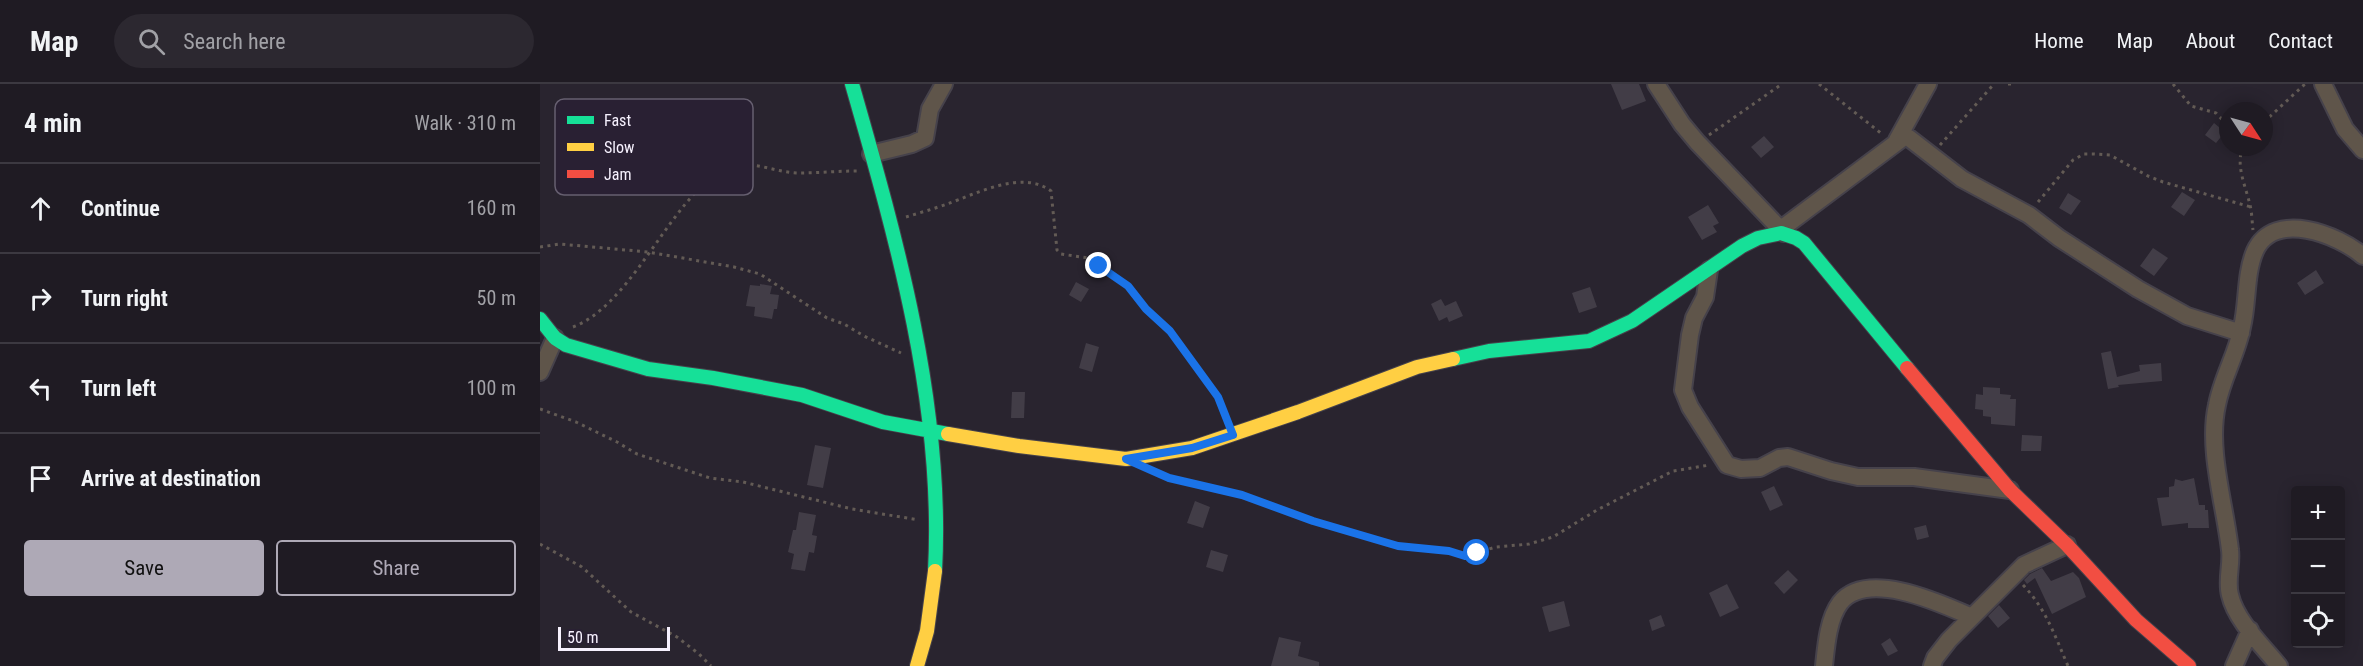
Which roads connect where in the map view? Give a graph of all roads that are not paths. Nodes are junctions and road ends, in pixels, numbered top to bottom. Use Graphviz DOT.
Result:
graph roads {
  1 [pos="852,84"];
  2 [pos="944,84"];
  3 [pos="1656,84"];
  4 [pos="1928,84"];
  5 [pos="2323,84"];
  6 [pos="1897,140"];
  7 [pos="2363,150"];
  8 [pos="873,162"];
  9 [pos="1783,231"];
  10 [pos="2363,256"];
  11 [pos="1710,270"];
  12 [pos="540,320"];
  13 [pos="2241,333"];
  14 [pos="553,335"];
  15 [pos="540,372"];
  16 [pos="930,431"];
  17 [pos="2010,490"];
  18 [pos="2067,545"];
  19 [pos="1972,617"];
  20 [pos="2250,630"];
  21 [pos="917,666"];
  22 [pos="1824,666"];
  23 [pos="1932,666"];
  24 [pos="2189,666"];
  25 [pos="2234,666"];
  26 [pos="2279,666"];
  1 -- 8 [label="street"];
  2 -- 8 [label="street"];
  3 -- 9 [label="street"];
  4 -- 6 [label="street"];
  5 -- 7 [label="street"];
  6 -- 9 [label="street"];
  6 -- 13 [label="street"];
  8 -- 16 [label="street"];
  9 -- 11 [label="street"];
  9 -- 17 [label="street"];
  10 -- 13 [label="street"];
  11 -- 16 [label="street"];
  11 -- 17 [label="street"];
  12 -- 14 [label="street"];
  13 -- 20 [label="street"];
  14 -- 15 [label="street"];
  14 -- 16 [label="street"];
  16 -- 21 [label="street"];
  17 -- 18 [label="street"];
  18 -- 19 [label="street"];
  18 -- 24 [label="street"];
  19 -- 22 [label="street"];
  19 -- 23 [label="street"];
  20 -- 25 [label="street"];
  20 -- 26 [label="street"];
}
